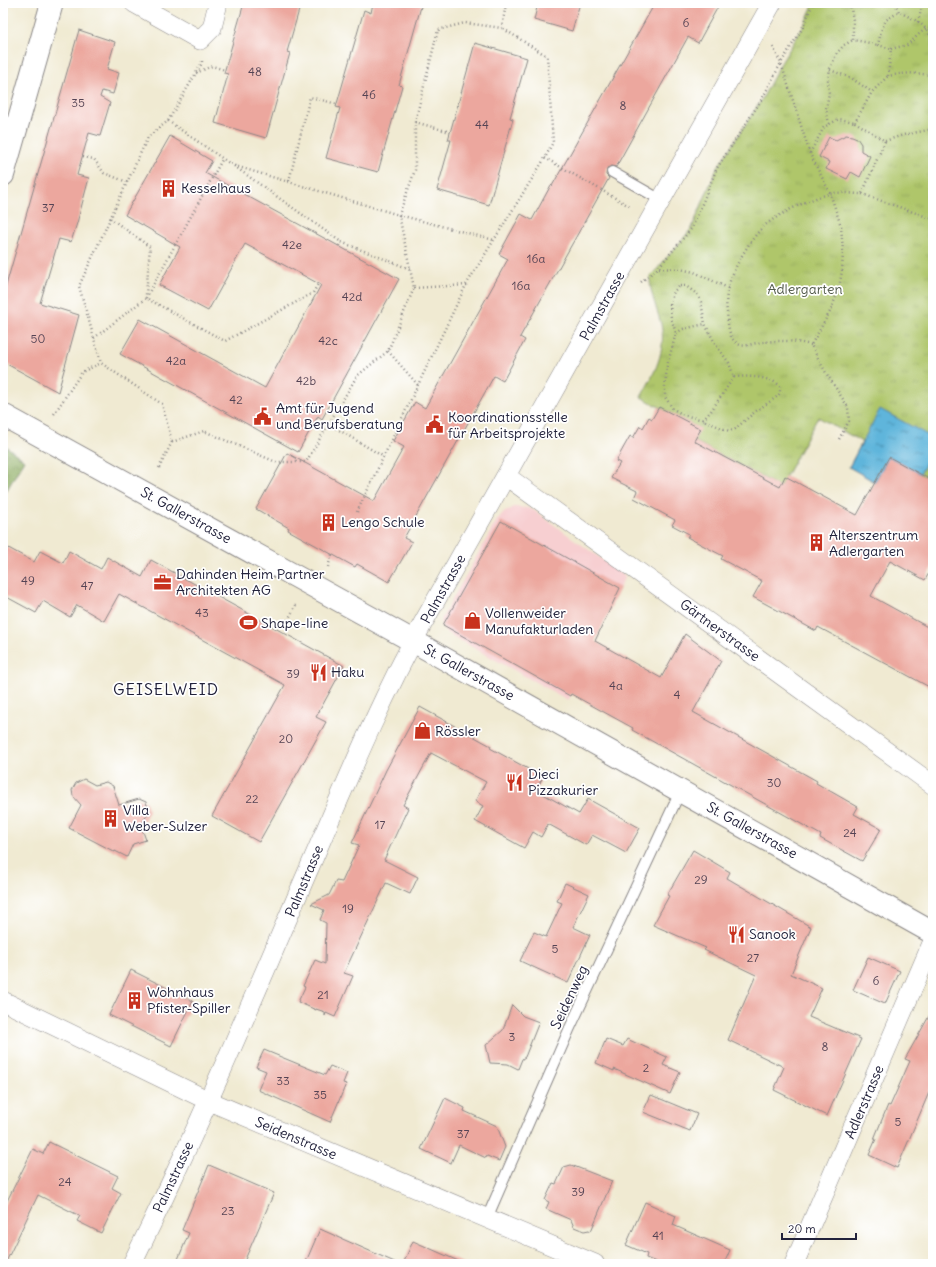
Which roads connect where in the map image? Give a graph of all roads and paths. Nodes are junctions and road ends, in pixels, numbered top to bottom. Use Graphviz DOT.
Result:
graph roads {
  1 [pos="52,3"];
  2 [pos="134,3"];
  3 [pos="218,3"];
  4 [pos="506,3"];
  5 [pos="772,3"];
  6 [pos="813,3"];
  7 [pos="850,3"];
  8 [pos="895,3"];
  9 [pos="923,3"];
  10 [pos="899,12"];
  11 [pos="918,22"];
  12 [pos="502,28"];
  13 [pos="926,28"];
  14 [pos="933,30"];
  15 [pos="200,40"];
  16 [pos="853,40"];
  17 [pos="878,45"];
  18 [pos="890,49"];
  19 [pos="933,54"];
  20 [pos="781,63"];
  21 [pos="225,70"];
  22 [pos="830,70"];
  23 [pos="196,74"];
  24 [pos="888,76"];
  25 [pos="933,76"];
  26 [pos="872,92"];
  27 [pos="337,104"];
  28 [pos="168,121"];
  29 [pos="415,122"];
  30 [pos="855,122"];
  31 [pos="829,124"];
  32 [pos="933,129"];
  33 [pos="450,132"];
  34 [pos="884,141"];
  35 [pos="810,154"];
  36 [pos="83,157"];
  37 [pos="223,158"];
  38 [pos="545,158"];
  39 [pos="232,165"];
  40 [pos="612,172"];
  41 [pos="3,175"];
  42 [pos="289,181"];
  43 [pos="127,182"];
  44 [pos="830,193"];
  45 [pos="862,194"];
  46 [pos="661,200"];
  47 [pos="399,215"];
  48 [pos="110,218"];
  49 [pos="651,218"];
  50 [pos="933,219"];
  51 [pos="494,240"];
  52 [pos="341,242"];
  53 [pos="339,246"];
  54 [pos="658,268"];
  55 [pos="410,269"];
  56 [pos="639,283"];
  57 [pos="318,284"];
  58 [pos="466,284"];
  59 [pos="414,288"];
  60 [pos="728,288"];
  61 [pos="146,298"];
  62 [pos="705,324"];
  63 [pos="676,333"];
  64 [pos="94,338"];
  65 [pos="811,345"];
  66 [pos="388,351"];
  67 [pos="101,363"];
  68 [pos="734,377"];
  69 [pos="418,385"];
  70 [pos="54,414"];
  71 [pos="3,415"];
  72 [pos="703,420"];
  73 [pos="328,424"];
  74 [pos="838,441"];
  75 [pos="172,442"];
  76 [pos="384,457"];
  77 [pos="159,468"];
  78 [pos="506,476"];
  79 [pos="357,512"];
  80 [pos="332,554"];
  81 [pos="328,570"];
  82 [pos="298,602"];
  83 [pos="288,620"];
  84 [pos="413,641"];
  85 [pos="933,785"];
  86 [pos="681,790"];
  87 [pos="933,933"];
  88 [pos="933,940"];
  89 [pos="3,1001"];
  90 [pos="209,1101"];
  91 [pos="487,1218"];
  92 [pos="132,1264"];
  93 [pos="594,1264"];
  94 [pos="794,1264"];
  1 -- 41 [label="main road"];
  2 -- 15 [label="street"];
  3 -- 15 [label="street"];
  4 -- 12 [label="path"];
  5 -- 46 [label="street, Palmstrasse"];
  6 -- 20 [label="path"];
  7 -- 16 [label="path"];
  8 -- 10 [label="path"];
  9 -- 11 [label="path"];
  10 -- 11 [label="path"];
  10 -- 17 [label="path"];
  11 -- 13 [label="path"];
  12 -- 29 [label="path"];
  12 -- 38 [label="path"];
  13 -- 14 [label="path"];
  13 -- 18 [label="path"];
  13 -- 19 [label="path"];
  15 -- 23 [label="path"];
  16 -- 17 [label="path"];
  16 -- 22 [label="path"];
  17 -- 18 [label="path"];
  18 -- 24 [label="path"];
  20 -- 35 [label="path"];
  20 -- 54 [label="path"];
  21 -- 23 [label="path"];
  22 -- 26 [label="path"];
  22 -- 31 [label="path"];
  23 -- 28 [label="path"];
  24 -- 25 [label="path"];
  24 -- 26 [label="path"];
  26 -- 30 [label="path"];
  27 -- 42 [label="path"];
  28 -- 37 [label="path"];
  28 -- 43 [label="path"];
  29 -- 33 [label="path"];
  29 -- 47 [label="path"];
  30 -- 31 [label="path"];
  30 -- 34 [label="path"];
  31 -- 35 [label="path"];
  32 -- 34 [label="path"];
  34 -- 45 [label="path"];
  35 -- 44 [label="path"];
  36 -- 43 [label="path"];
  37 -- 39 [label="path"];
  37 -- 61 [label="path"];
  38 -- 49 [label="path"];
  38 -- 51 [label="path"];
  39 -- 42 [label="path"];
  39 -- 52 [label="path"];
  40 -- 46 [label="lane"];
  42 -- 47 [label="path"];
  43 -- 48 [label="path"];
  44 -- 45 [label="path"];
  44 -- 60 [label="path"];
  44 -- 65 [label="path"];
  45 -- 50 [label="path"];
  46 -- 49 [label="street, Palmstrasse"];
  47 -- 51 [label="path"];
  47 -- 55 [label="path"];
  48 -- 61 [label="path"];
  48 -- 64 [label="path"];
  49 -- 78 [label="street, Palmstrasse"];
  51 -- 58 [label="path"];
  52 -- 53 [label="path"];
  52 -- 55 [label="path"];
  54 -- 56 [label="path"];
  54 -- 60 [label="path"];
  55 -- 59 [label="path"];
  57 -- 61 [label="path"];
  58 -- 59 [label="path"];
  58 -- 69 [label="path"];
  59 -- 66 [label="path"];
  60 -- 65 [label="path"];
  61 -- 64 [label="path"];
  62 -- 63 [label="path"];
  62 -- 63 [label="path"];
  62 -- 68 [label="path"];
  63 -- 72 [label="path"];
  64 -- 67 [label="path"];
  65 -- 74 [label="path"];
  66 -- 69 [label="path"];
  66 -- 73 [label="path"];
  67 -- 70 [label="path"];
  67 -- 75 [label="path"];
  68 -- 72 [label="path"];
  68 -- 72 [label="path"];
  69 -- 76 [label="path"];
  71 -- 84 [label="main road, St. Gallerstrasse"];
  73 -- 75 [label="path"];
  73 -- 76 [label="path"];
  75 -- 77 [label="path"];
  76 -- 79 [label="path"];
  78 -- 84 [label="street, Palmstrasse"];
  78 -- 85 [label="street, Gärtnerstrasse"];
  80 -- 81 [label="path"];
  82 -- 83 [label="path"];
  84 -- 86 [label="main road, St. Gallerstrasse"];
  84 -- 90 [label="street, Palmstrasse"];
  86 -- 87 [label="main road, St. Gallerstrasse"];
  86 -- 91 [label="lane, Seidenweg"];
  88 -- 94 [label="street, Adlerstrasse"];
  89 -- 90 [label="street, Seidenstrasse"];
  90 -- 91 [label="street, Seidenstrasse"];
  90 -- 92 [label="street, Palmstrasse"];
  91 -- 93 [label="street, Seidenstrasse"];
}
